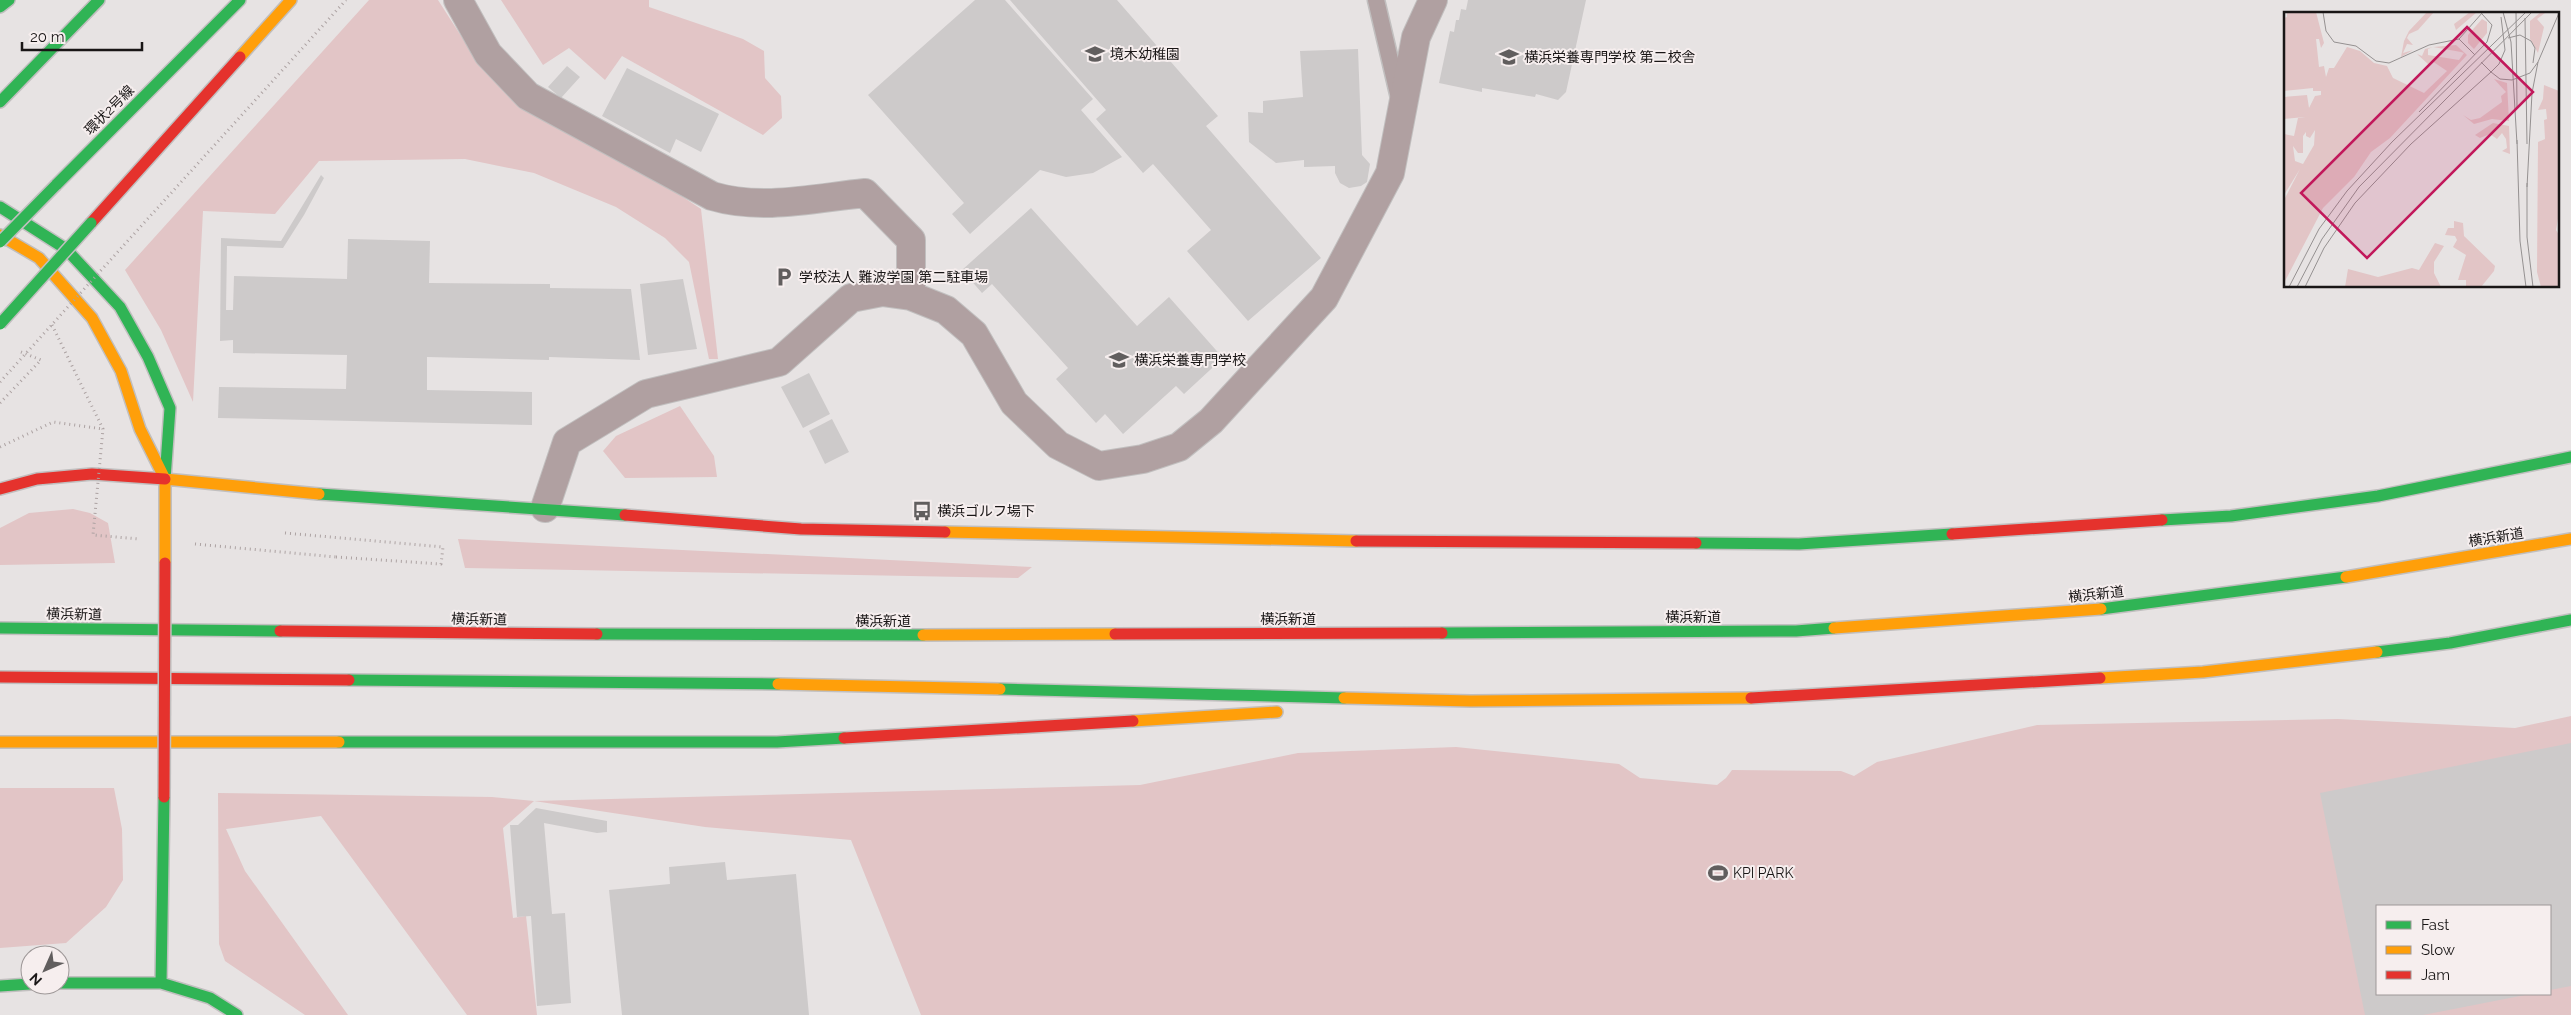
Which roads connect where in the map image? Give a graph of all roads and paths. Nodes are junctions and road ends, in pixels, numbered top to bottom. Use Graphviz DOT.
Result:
graph roads {
  1 [pos="9,0"];
  2 [pos="99,0"];
  3 [pos="240,0"];
  4 [pos="291,0"];
  5 [pos="346,0"];
  6 [pos="1376,0"];
  7 [pos="1433,0"];
  8 [pos="460,2"];
  9 [pos="0,6"];
  10 [pos="0,102"];
  11 [pos="1403,112"];
  12 [pos="0,207"];
  13 [pos="0,235"];
  14 [pos="0,242"];
  15 [pos="911,296"];
  16 [pos="0,324"];
  17 [pos="52,325"];
  18 [pos="16,350"];
  19 [pos="0,382"];
  20 [pos="0,403"];
  21 [pos="103,430"];
  22 [pos="0,447"];
  23 [pos="2571,457"];
  24 [pos="165,478"];
  25 [pos="0,489"];
  26 [pos="545,508"];
  27 [pos="285,533"];
  28 [pos="2571,539"];
  29 [pos="142,540"];
  30 [pos="190,544"];
  31 [pos="2571,620"];
  32 [pos="0,628"];
  33 [pos="0,677"];
  34 [pos="1471,701"];
  35 [pos="1322,709"];
  36 [pos="1292,711"];
  37 [pos="0,742"];
  38 [pos="70,983"];
  39 [pos="161,983"];
  40 [pos="20,985"];
  41 [pos="0,986"];
  42 [pos="237,1015"];
  1 -- 9 [label="main road"];
  2 -- 10 [label="main road"];
  3 -- 14 [label="main road, 環状2号線, bridge"];
  4 -- 16 [label="main road, bridge"];
  5 -- 17 [label="path, bridge"];
  6 -- 11 [label="lane"];
  7 -- 11 [label="street"];
  8 -- 15 [label="street"];
  11 -- 15 [label="street"];
  12 -- 24 [label="main road"];
  13 -- 24 [label="main road"];
  15 -- 26 [label="street"];
  17 -- 19 [label="path, bridge"];
  17 -- 21 [label="path, bridge"];
  18 -- 20 [label="path"];
  21 -- 22 [label="path"];
  21 -- 29 [label="path, bridge"];
  23 -- 26 [label="main road"];
  24 -- 25 [label="main road"];
  24 -- 26 [label="main road"];
  24 -- 39 [label="main road, bridge"];
  27 -- 30 [label="path, bridge"];
  28 -- 32 [label="main road, 横浜新道"];
  31 -- 34 [label="main road"];
  33 -- 34 [label="main road"];
  34 -- 35 [label="main road"];
  36 -- 37 [label="main road"];
  38 -- 39 [label="main road"];
  39 -- 42 [label="main road"];
  40 -- 41 [label="main road"];
}
